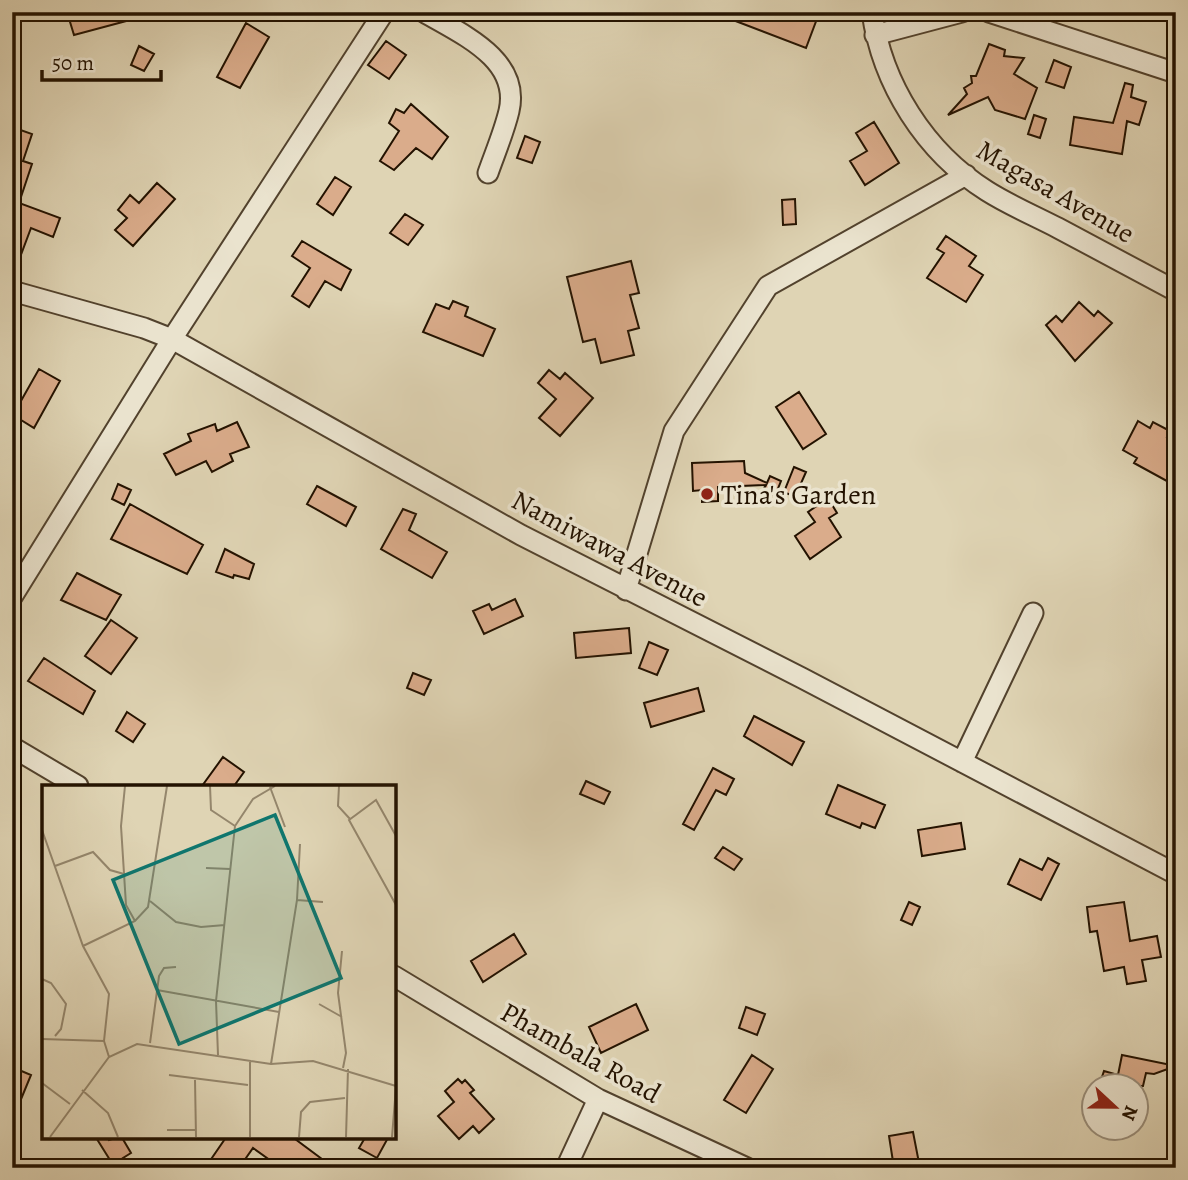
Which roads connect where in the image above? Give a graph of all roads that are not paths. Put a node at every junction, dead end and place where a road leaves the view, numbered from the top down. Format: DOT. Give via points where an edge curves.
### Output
graph roads {
  1 [pos="384,12"];
  2 [pos="424,12"];
  3 [pos="872,12"];
  4 [pos="962,12"];
  5 [pos="989,12"];
  6 [pos="875,35"];
  7 [pos="1176,73"];
  8 [pos="488,173"];
  9 [pos="966,175"];
  10 [pos="12,291"];
  11 [pos="1176,291"];
  12 [pos="172,340"];
  13 [pos="626,590"];
  14 [pos="12,597"];
  15 [pos="1033,613"];
  16 [pos="12,747"];
  17 [pos="962,762"];
  18 [pos="77,785"];
  19 [pos="1176,874"];
  20 [pos="396,977"];
  21 [pos="598,1099"];
  22 [pos="566,1168"];
  23 [pos="747,1168"];
  1 -- 12 [label="street"];
  2 -- 8 [label="street" via="474,41 506,72 509,111"];
  3 -- 6 [label="street, Magasa Avenue"];
  4 -- 6 [label="street"];
  5 -- 7 [label="street"];
  6 -- 9 [label="street, Magasa Avenue" via="887,70 916,122"];
  9 -- 11 [label="street, Magasa Avenue" via="987,191"];
  9 -- 13 [label="street" via="768,286 674,430"];
  10 -- 12 [label="street, Namiwawa Avenue"];
  12 -- 13 [label="street, Namiwawa Avenue"];
  12 -- 14 [label="street"];
  13 -- 17 [label="street, Namiwawa Avenue"];
  15 -- 17 [label="street"];
  16 -- 18 [label="street"];
  17 -- 19 [label="street, Namiwawa Avenue"];
  20 -- 21 [label="street, Phambala Road"];
  21 -- 22 [label="street"];
  21 -- 23 [label="street, Phambala Road"];
}
